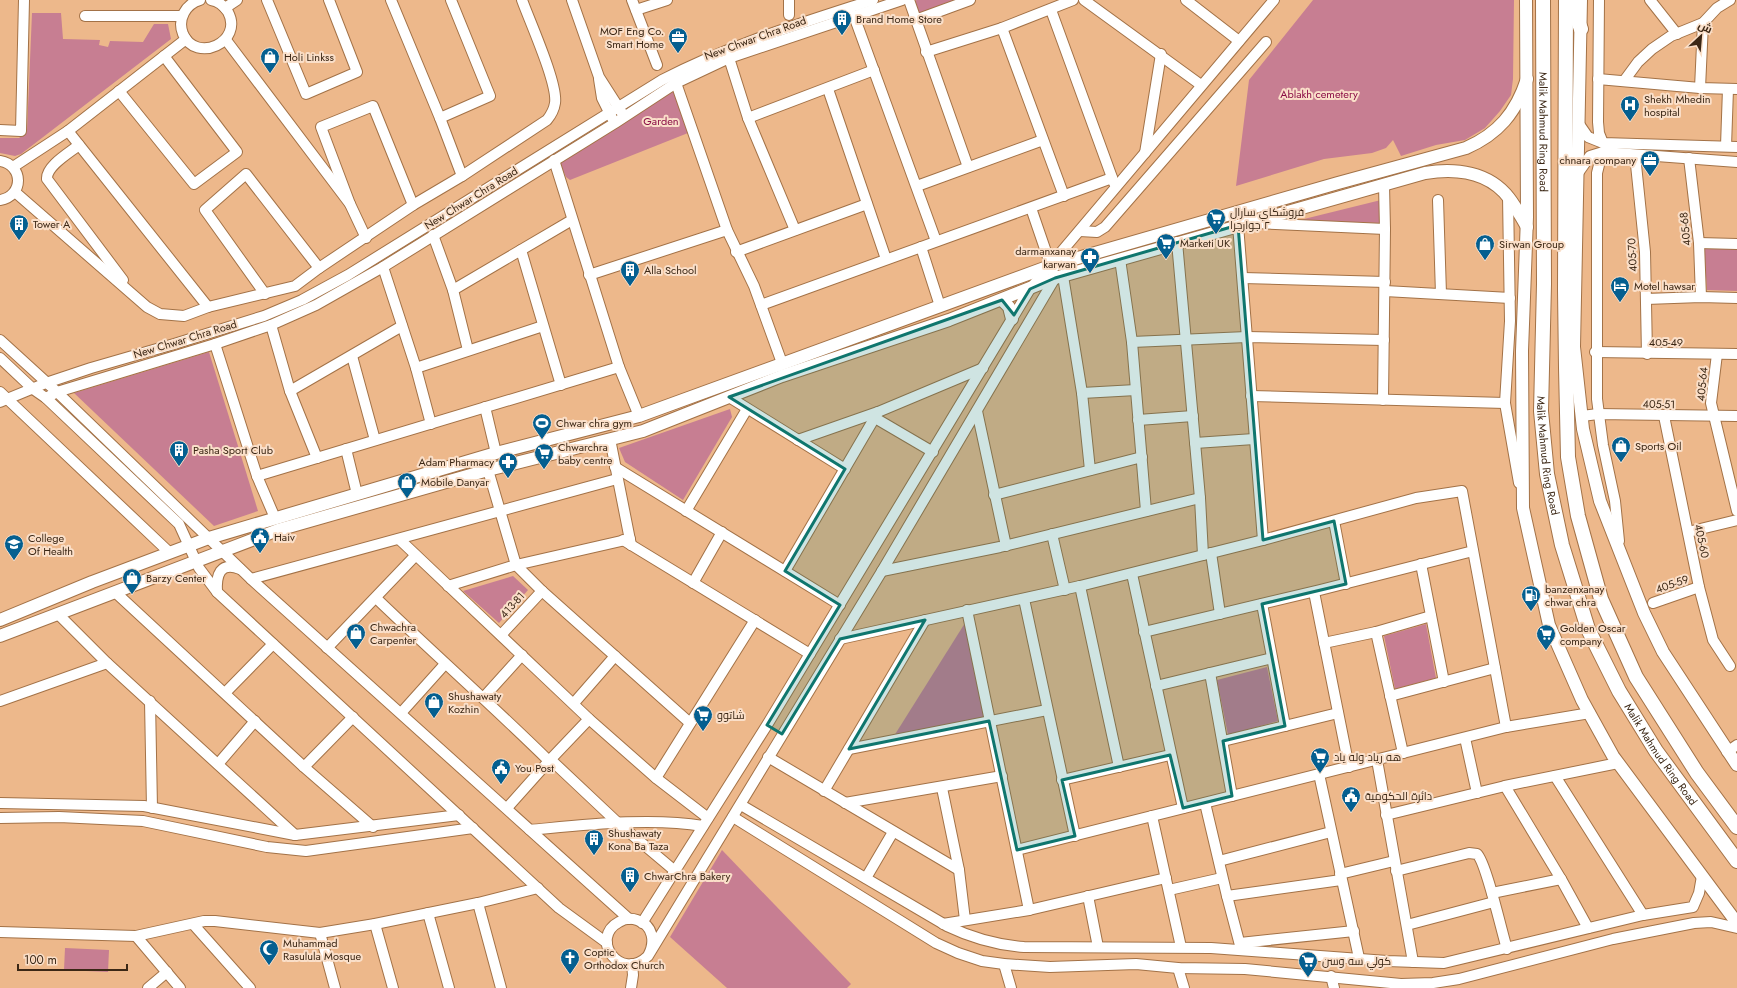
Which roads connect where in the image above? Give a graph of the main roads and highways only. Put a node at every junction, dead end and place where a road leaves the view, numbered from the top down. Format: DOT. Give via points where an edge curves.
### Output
graph roads {
  1 [pos="1526,0"];
  2 [pos="1543,0"];
  3 [pos="1566,0"];
  4 [pos="1570,0"];
  5 [pos="1581,0"];
  6 [pos="1581,29"];
  7 [pos="1526,79"];
  8 [pos="1338,183"];
  9 [pos="1331,200"];
  10 [pos="1527,227"];
  11 [pos="1002,300"];
  12 [pos="1012,319"];
  13 [pos="1574,347"];
  14 [pos="1566,368"];
  15 [pos="0,620"];
  16 [pos="0,636"];
  17 [pos="1732,748"];
  18 [pos="1737,765"];
  19 [pos="1737,827"];
  20 [pos="1737,861"];
  21 [pos="1737,923"];
  1 -- 7 [label="main road"];
  2 -- 20 [label="highway, Malik Mahmud Ring Road" via="1544,284 1541,411 1547,474 1562,545 1588,628 1619,691 1656,751"];
  3 -- 14 [label="highway, Malik Mahmud Ring Road"];
  4 -- 6 [label="highway"];
  5 -- 6 [label="main road"];
  6 -- 13 [label="main road"];
  7 -- 8 [label="main road" via="1515,109 1505,121 1494,132 1466,148"];
  7 -- 10 [label="main road"];
  8 -- 9 [label="main road"];
  8 -- 15 [label="main road" via="1050,266 639,416 496,453 209,538"];
  9 -- 10 [label="main road" via="1443,170 1462,171 1480,176 1508,196"];
  9 -- 11 [label="main road" via="1059,277"];
  10 -- 21 [label="main road" via="1522,358 1523,508 1549,625 1590,713 1618,763"];
  11 -- 12 [label="main road" via="1009,307"];
  11 -- 16 [label="main road" via="782,376 643,431 488,470 278,530"];
  13 -- 14 [label="highway"];
  13 -- 17 [label="main road" via="1583,429 1600,501 1621,555 1663,652"];
  14 -- 19 [label="highway, Malik Mahmud Ring Road" via="1570,464 1578,516 1601,598 1636,677 1697,773"];
  17 -- 18 [label="main road"];
}
